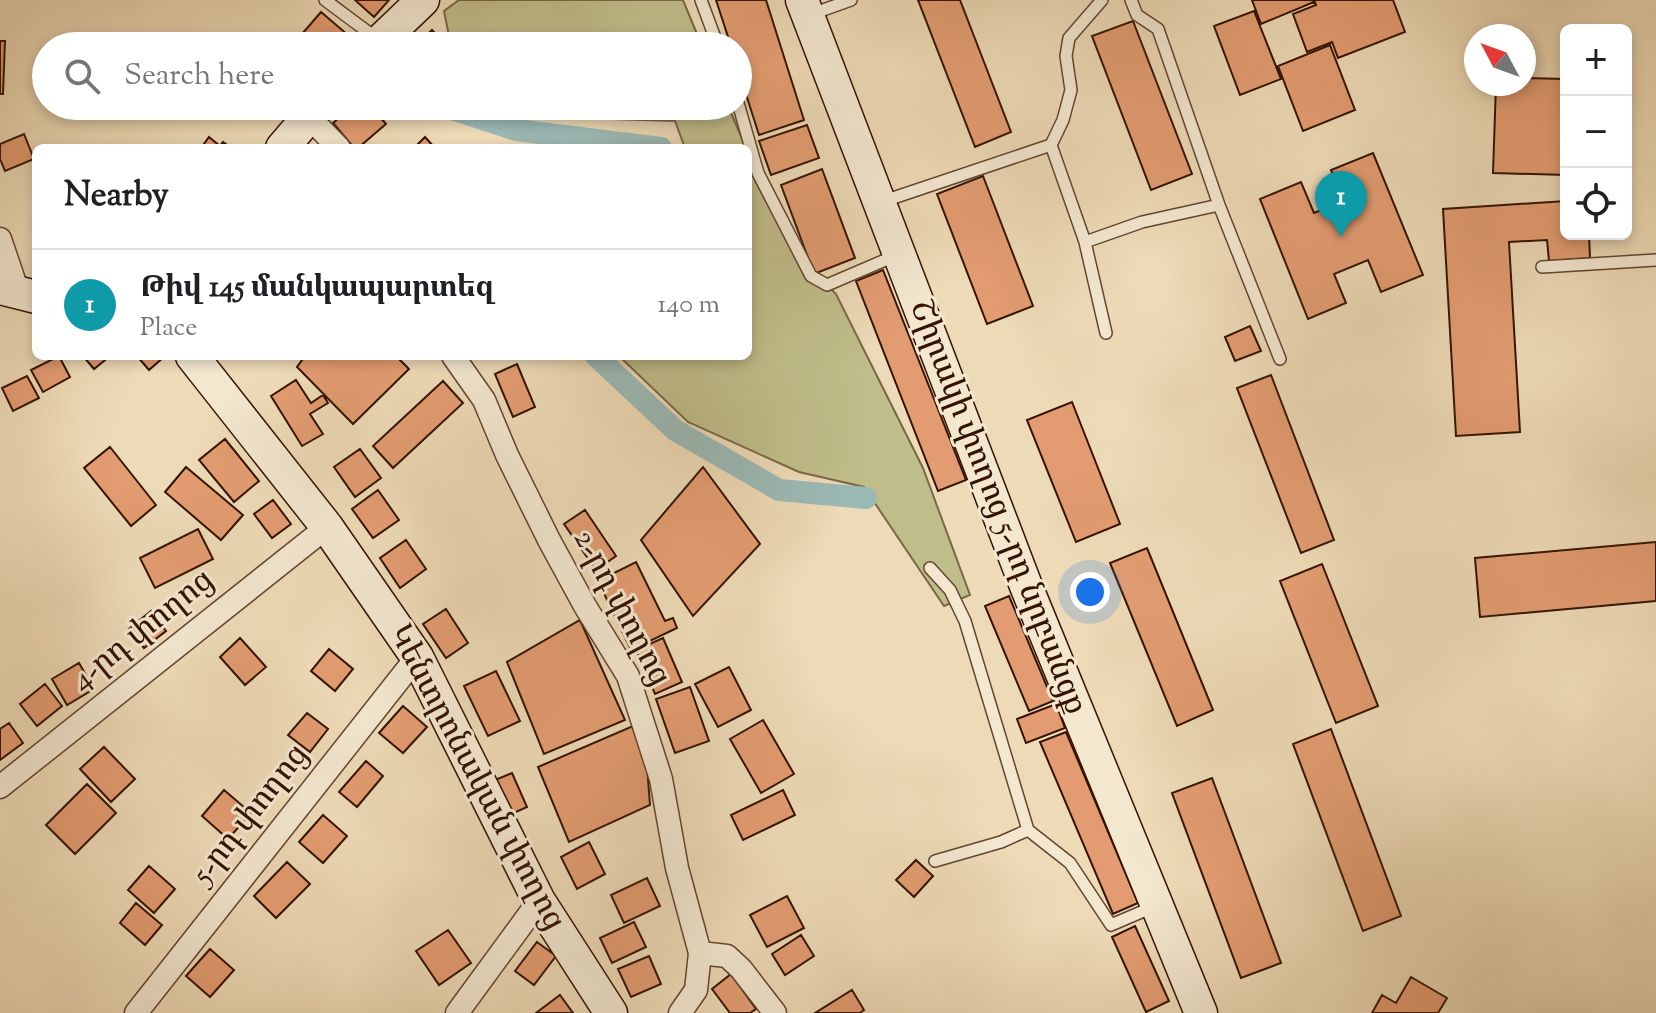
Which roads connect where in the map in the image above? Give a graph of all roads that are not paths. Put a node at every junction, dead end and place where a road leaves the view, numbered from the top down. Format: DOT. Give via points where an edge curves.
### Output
graph roads {
  1 [pos="325,0"];
  2 [pos="423,0"];
  3 [pos="701,0"];
  4 [pos="851,0"];
  5 [pos="1102,0"];
  6 [pos="1131,0"];
  7 [pos="805,8"];
  8 [pos="364,32"];
  9 [pos="390,32"];
  10 [pos="713,32"];
  11 [pos="307,120"];
  12 [pos="320,120"];
  13 [pos="743,120"];
  14 [pos="286,144"];
  15 [pos="336,144"];
  16 [pos="750,144"];
  17 [pos="1051,145"];
  18 [pos="752,152"];
  19 [pos="880,202"];
  20 [pos="1219,205"];
  21 [pos="0,239"];
  22 [pos="1085,242"];
  23 [pos="900,254"];
  24 [pos="1656,260"];
  25 [pos="1542,267"];
  26 [pos="18,293"];
  27 [pos="1106,333"];
  28 [pos="1280,359"];
  29 [pos="195,360"];
  30 [pos="456,360"];
  31 [pos="327,527"];
  32 [pos="930,568"];
  33 [pos="417,657"];
  34 [pos="0,787"];
  35 [pos="1028,830"];
  36 [pos="935,861"];
  37 [pos="539,901"];
  38 [pos="1157,905"];
  39 [pos="700,953"];
  40 [pos="136,1013"];
  41 [pos="457,1013"];
  42 [pos="611,1013"];
  43 [pos="680,1013"];
  44 [pos="775,1013"];
  45 [pos="1201,1013"];
  1 -- 8 [label="lane"];
  2 -- 9 [label="street"];
  3 -- 10 [label="lane"];
  4 -- 7 [label="lane"];
  5 -- 17 [label="lane" via="1069,38 1071,90"];
  6 -- 20 [label="lane" via="1137,15 1158,29"];
  7 -- 19 [label="street, Շիրակի փողոց 5-րդ նրբանցք"];
  11 -- 14 [label="street"];
  12 -- 15 [label="street"];
  13 -- 16 [label="lane"];
  17 -- 19 [label="lane"];
  17 -- 22 [label="lane"];
  18 -- 23 [label="lane" via="811,276 827,285"];
  19 -- 23 [label="street, Շիրակի փողոց 5-րդ նրբանցք"];
  20 -- 22 [label="lane" via="1142,222"];
  20 -- 28 [label="lane"];
  21 -- 26 [label="street"];
  22 -- 27 [label="lane"];
  23 -- 38 [label="street, Շիրակի փողոց 5-րդ նրբանցք" via="1042,627"];
  24 -- 25 [label="lane"];
  29 -- 31 [label="street, Կենտրոնական փողոց"];
  30 -- 39 [label="street, 2-րդ փողոց" via="484,400 549,540 628,676 661,779"];
  31 -- 33 [label="street, Կենտրոնական փողոց"];
  31 -- 34 [label="street, 4-րդ փողոց"];
  32 -- 35 [label="lane" via="950,590 965,621"];
  33 -- 37 [label="street, Կենտրոնական փողոց"];
  33 -- 40 [label="street, 5-րդ փողոց"];
  35 -- 36 [label="lane"];
  35 -- 38 [label="lane" via="1070,863 1111,925"];
  37 -- 41 [label="street"];
  37 -- 42 [label="street, Կենտրոնական փողոց"];
  38 -- 45 [label="street, Շիրակի փողոց 5-րդ նրբանցք"];
  39 -- 43 [label="street, 2-րդ փողոց" via="696,990"];
  39 -- 44 [label="street" via="727,956"];
}
